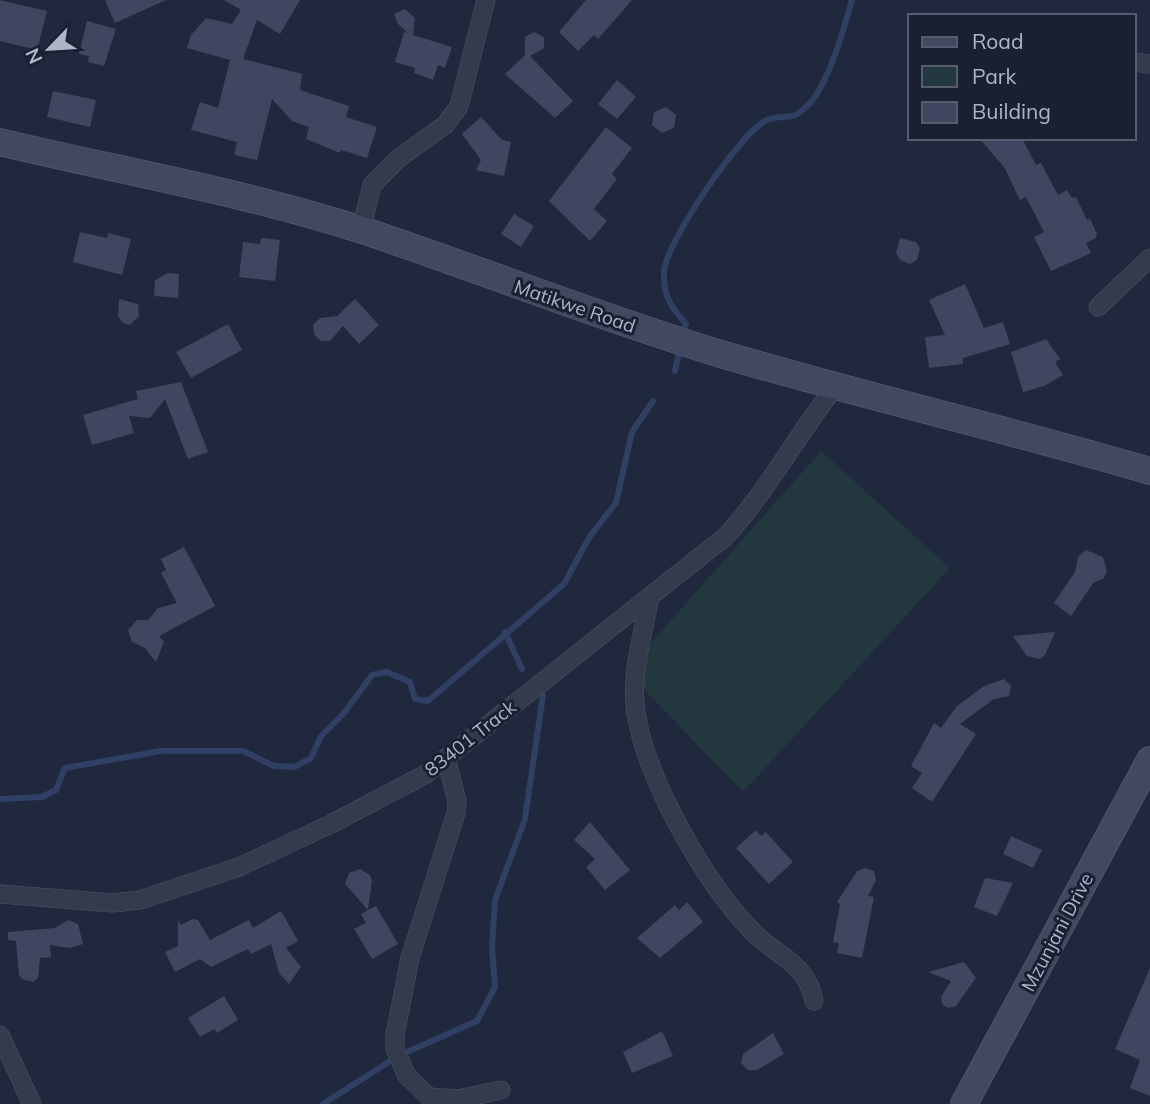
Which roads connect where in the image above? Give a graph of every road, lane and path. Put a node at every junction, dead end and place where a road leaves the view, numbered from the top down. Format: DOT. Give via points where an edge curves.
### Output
graph roads {
  1 [pos="486,0"];
  2 [pos="0,142"];
  3 [pos="361,230"];
  4 [pos="1150,258"];
  5 [pos="1098,307"];
  6 [pos="835,387"];
  7 [pos="1150,471"];
  8 [pos="650,597"];
  9 [pos="446,758"];
  10 [pos="1150,760"];
  11 [pos="0,894"];
  12 [pos="814,1001"];
  13 [pos="0,1035"];
  14 [pos="501,1090"];
  15 [pos="32,1104"];
  16 [pos="964,1104"];
  1 -- 3 [label="street" via="459,106 446,125 399,158 372,185"];
  2 -- 3 [label="street, Matikwe Road" via="210,187"];
  3 -- 6 [label="street, Matikwe Road" via="629,325"];
  4 -- 5 [label="street"];
  6 -- 7 [label="street, Matikwe Road"];
  6 -- 8 [label="street, 83401 Track" via="750,510 725,537"];
  8 -- 9 [label="street, 83401 Track"];
  8 -- 12 [label="street" via="635,685 636,713 658,782 716,886 751,930 800,967 812,986"];
  9 -- 11 [label="street, 83401 Track" via="426,774 331,824 239,867 155,896 112,903"];
  9 -- 14 [label="street" via="456,813 410,958 395,1049 407,1076 429,1097 458,1099"];
  10 -- 16 [label="street, Mzunjani Drive"];
  13 -- 15 [label="street"];
}
